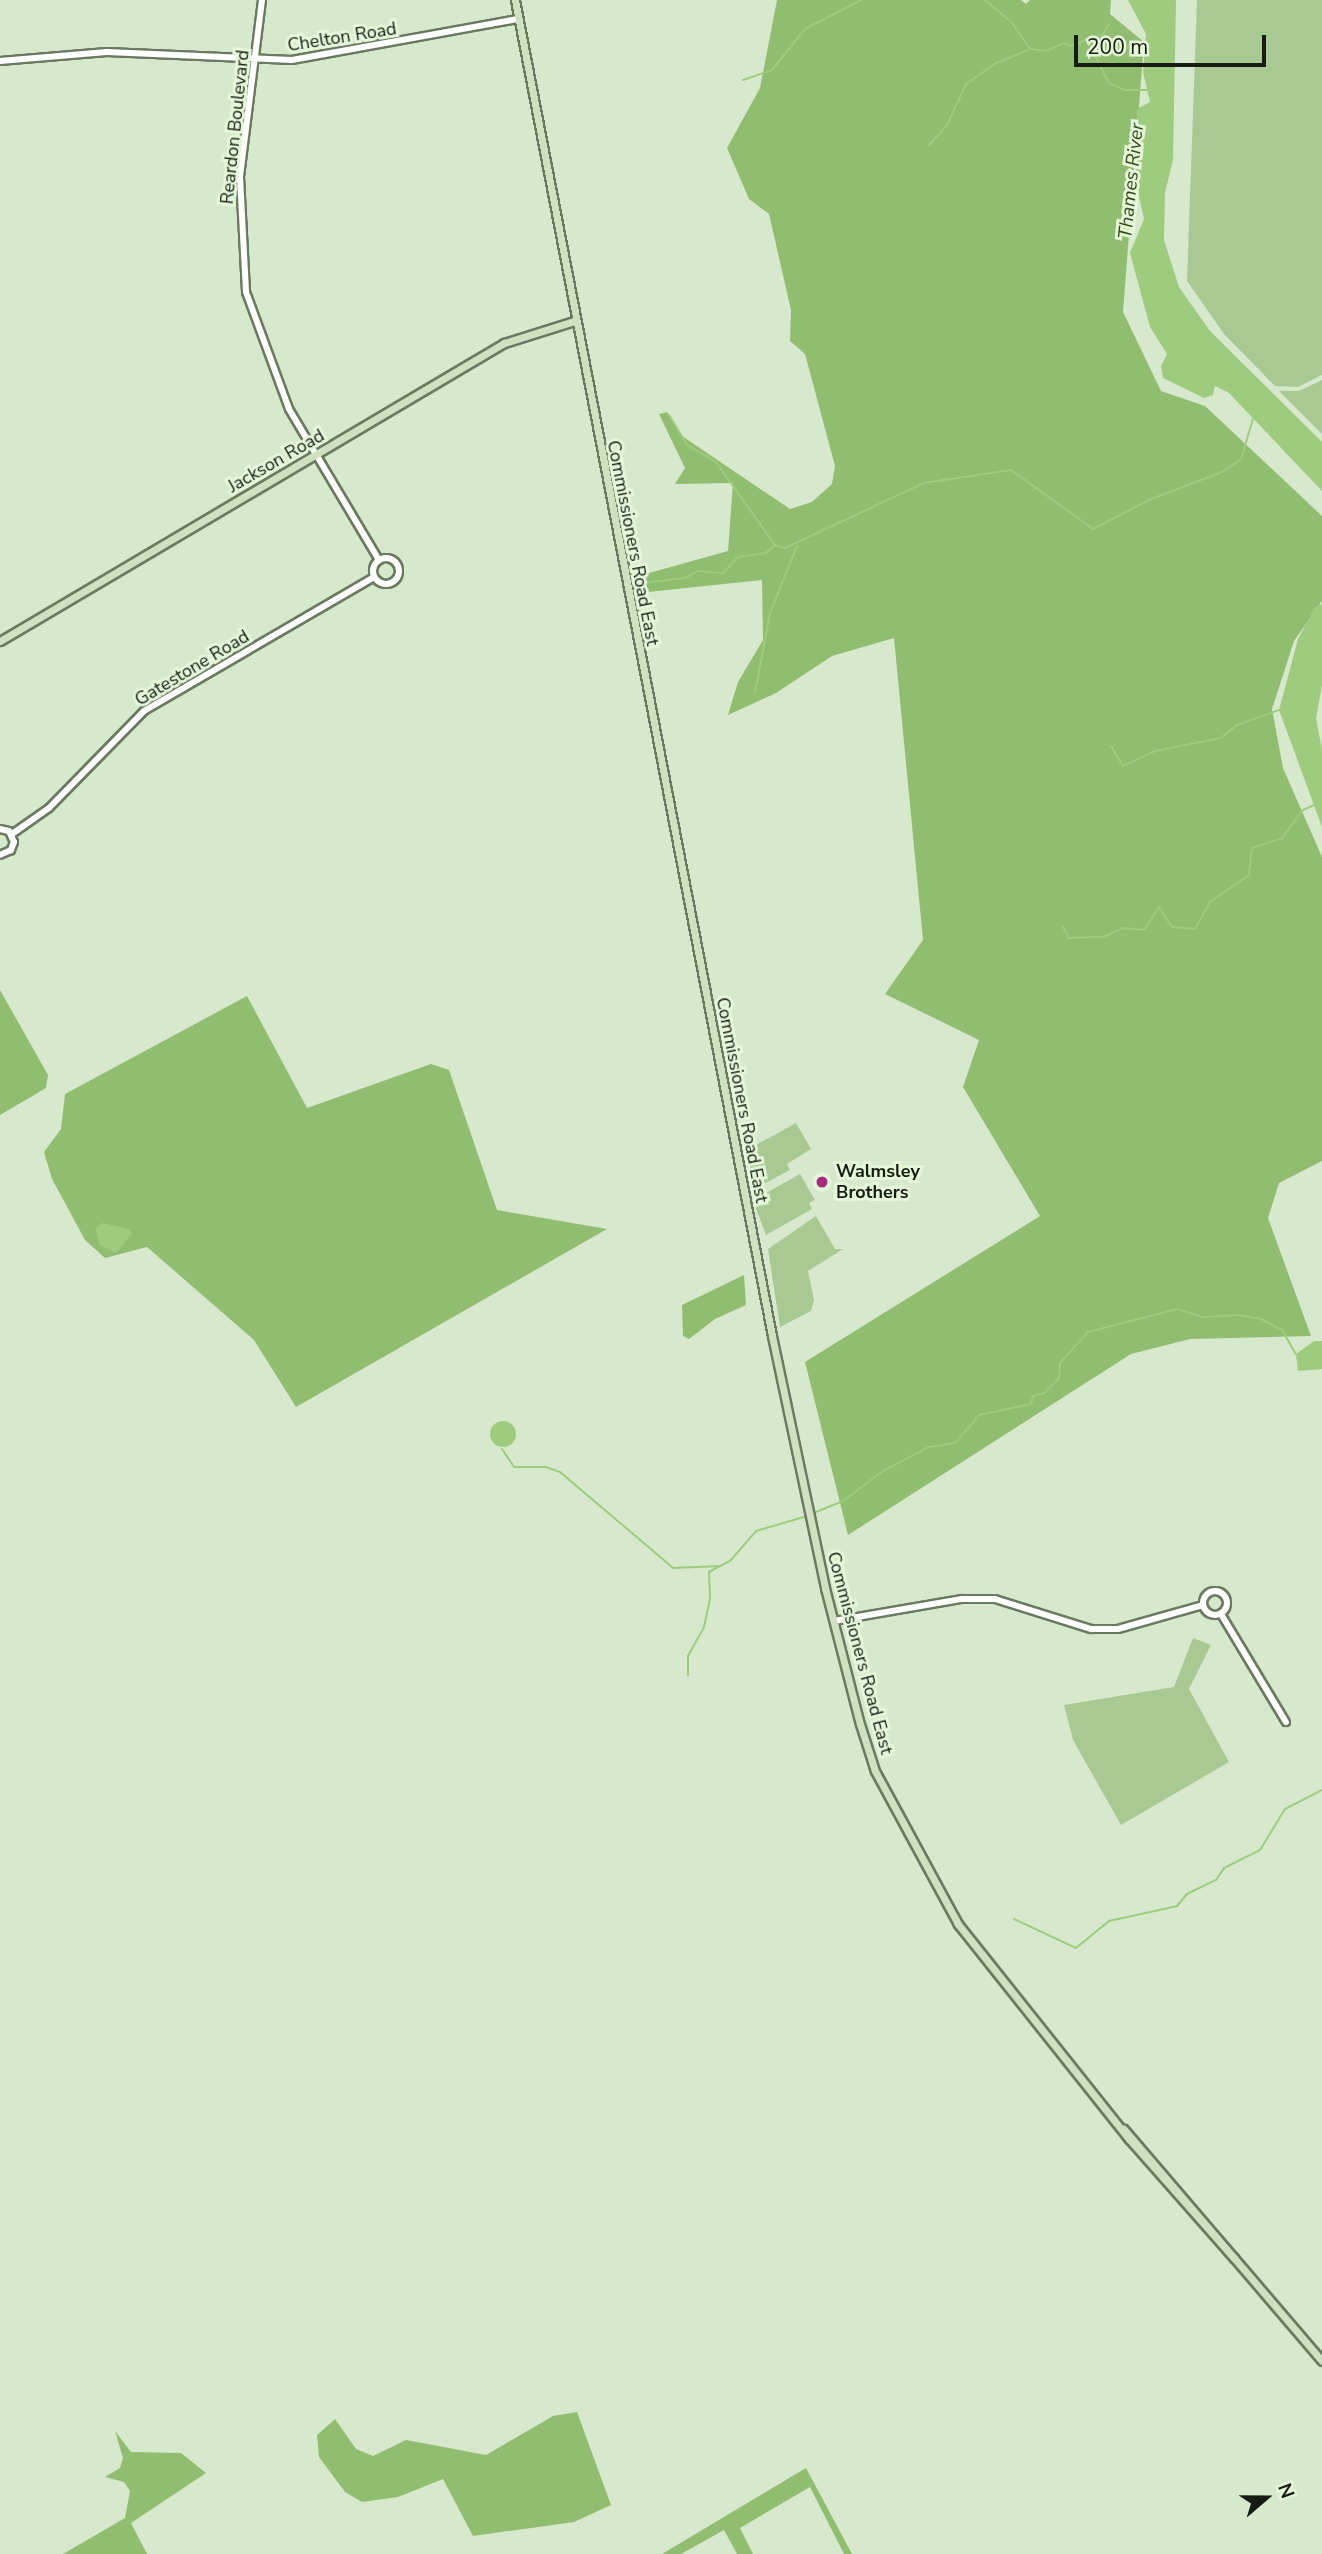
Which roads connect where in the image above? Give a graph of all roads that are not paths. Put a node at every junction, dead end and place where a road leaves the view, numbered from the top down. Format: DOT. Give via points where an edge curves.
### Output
graph roads {
  1 [pos="262,0"];
  2 [pos="515,0"];
  3 [pos="518,19"];
  4 [pos="256,59"];
  5 [pos="0,61"];
  6 [pos="574,321"];
  7 [pos="317,456"];
  8 [pos="379,560"];
  9 [pos="374,577"];
  10 [pos="0,640"];
  11 [pos="0,829"];
  12 [pos="12,834"];
  13 [pos="0,855"];
  14 [pos="1203,1605"];
  15 [pos="1221,1614"];
  16 [pos="834,1621"];
  17 [pos="1286,1722"];
  18 [pos="1322,2361"];
  1 -- 4 [label="street, Reardon Boulevard"];
  2 -- 3 [label="main road, Commissioners Road East"];
  3 -- 4 [label="street, Chelton Road" via="332,55 292,61"];
  3 -- 6 [label="main road, Commissioners Road East"];
  4 -- 5 [label="street, Chelton Road" via="107,52"];
  4 -- 7 [label="street, Reardon Boulevard" via="240,177 246,292 270,366"];
  6 -- 7 [label="main road, Jackson Road" via="504,343"];
  6 -- 16 [label="main road, Commissioners Road East" via="772,1336"];
  7 -- 8 [label="street, Reardon Boulevard"];
  7 -- 10 [label="main road, Jackson Road"];
  8 -- 9 [label="street"];
  8 -- 9 [label="street, Gatestone Road" via="393,560 398,576 386,584"];
  9 -- 12 [label="street, Gatestone Road" via="144,711 49,808"];
  11 -- 12 [label="street"];
  12 -- 13 [label="street" via="13,847"];
  14 -- 15 [label="street" via="1211,1615"];
  14 -- 15 [label="street" via="1209,1593 1222,1593 1227,1605"];
  14 -- 16 [label="street" via="1118,1629 1091,1629 990,1599 962,1599"];
  15 -- 17 [label="street"];
  16 -- 18 [label="main road, Commissioners Road East" via="875,1771 958,1924 1124,2129"];
}
